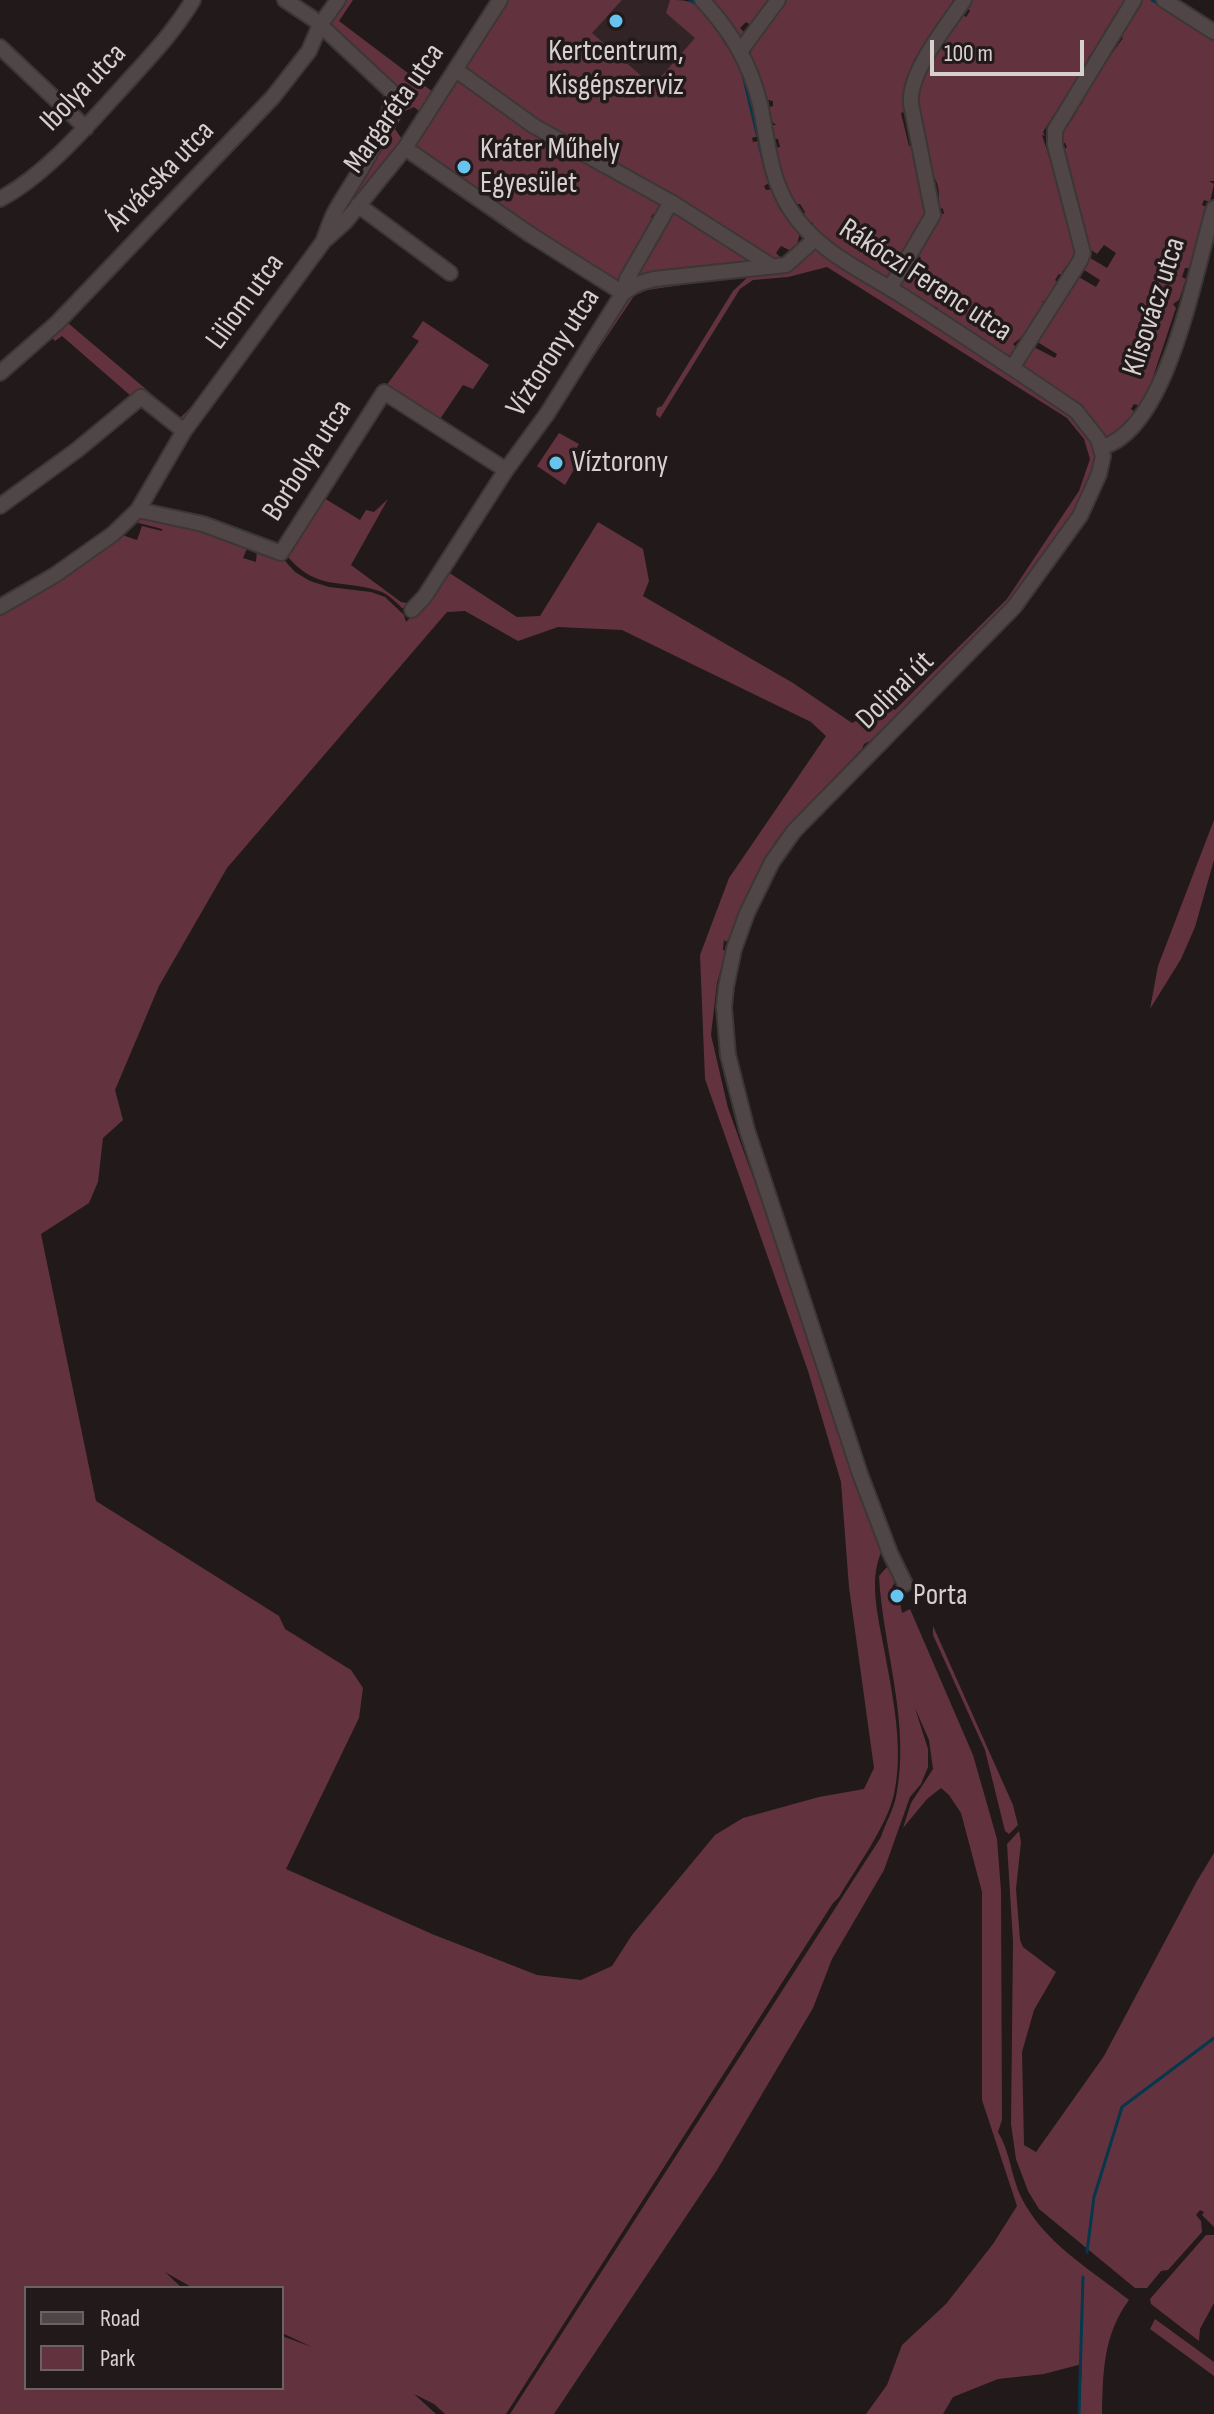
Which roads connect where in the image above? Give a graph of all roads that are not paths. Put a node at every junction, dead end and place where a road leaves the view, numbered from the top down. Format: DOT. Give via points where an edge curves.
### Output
graph roads {
  1 [pos="193,0"];
  2 [pos="285,0"];
  3 [pos="338,0"];
  4 [pos="500,0"];
  5 [pos="702,0"];
  6 [pos="778,0"];
  7 [pos="964,0"];
  8 [pos="1134,0"];
  9 [pos="1164,0"];
  10 [pos="320,25"];
  11 [pos="1214,32"];
  12 [pos="0,47"];
  13 [pos="741,50"];
  14 [pos="456,70"];
  15 [pos="86,128"];
  16 [pos="405,148"];
  17 [pos="0,199"];
  18 [pos="671,202"];
  19 [pos="358,205"];
  20 [pos="1214,208"];
  21 [pos="814,240"];
  22 [pos="323,242"];
  23 [pos="770,265"];
  24 [pos="450,273"];
  25 [pos="890,288"];
  26 [pos="623,293"];
  27 [pos="1012,368"];
  28 [pos="0,373"];
  29 [pos="184,431"];
  30 [pos="1102,447"];
  31 [pos="506,470"];
  32 [pos="0,506"];
  33 [pos="138,510"];
  34 [pos="0,607"];
  35 [pos="412,610"];
  36 [pos="905,1584"];
  1 -- 15 [label="street, Ibolya utca"];
  2 -- 10 [label="street, Liliom utca"];
  3 -- 10 [label="street, Árvácska utca"];
  4 -- 14 [label="street, Margaréta utca"];
  5 -- 13 [label="street, Rákóczi Ferenc utca"];
  6 -- 13 [label="street"];
  7 -- 25 [label="street" via="910,89 933,215"];
  8 -- 27 [label="street" via="1055,130 1083,253"];
  9 -- 11 [label="street"];
  10 -- 22 [label="street, Liliom utca" via="387,86 392,97 380,135"];
  10 -- 28 [label="street, Árvácska utca" via="309,51 253,118 57,323"];
  12 -- 15 [label="street"];
  13 -- 21 [label="street, Rákóczi Ferenc utca" via="778,185"];
  14 -- 16 [label="street, Margaréta utca"];
  14 -- 18 [label="street" via="534,126"];
  15 -- 17 [label="street, Ibolya utca"];
  16 -- 19 [label="street, Margaréta utca"];
  16 -- 26 [label="street"];
  18 -- 23 [label="street"];
  18 -- 26 [label="street"];
  19 -- 22 [label="street, Margaréta utca"];
  19 -- 24 [label="street"];
  20 -- 30 [label="street, Klisovácz utca" via="1166,372 1134,427"];
  21 -- 23 [label="street, Víztorony utca" via="786,265"];
  21 -- 25 [label="street, Rákóczi Ferenc utca"];
  22 -- 29 [label="street, Liliom utca"];
  23 -- 26 [label="street, Víztorony utca" via="654,279"];
  25 -- 27 [label="street, Rákóczi Ferenc utca"];
  26 -- 31 [label="street, Víztorony utca"];
  27 -- 30 [label="street, Rákóczi Ferenc utca" via="1076,411"];
  29 -- 32 [label="street" via="141,397"];
  29 -- 33 [label="street, Liliom utca"];
  30 -- 36 [label="street, Dolinai út" via="1103,462 1080,516 1014,607 820,802 772,862 747,913 729,974 725,1034 747,1130 860,1474"];
  31 -- 33 [label="street, Borbolya utca" via="384,392 281,553 203,524"];
  31 -- 35 [label="street, Víztorony utca"];
  33 -- 34 [label="street, Liliom utca" via="113,534"];
}
